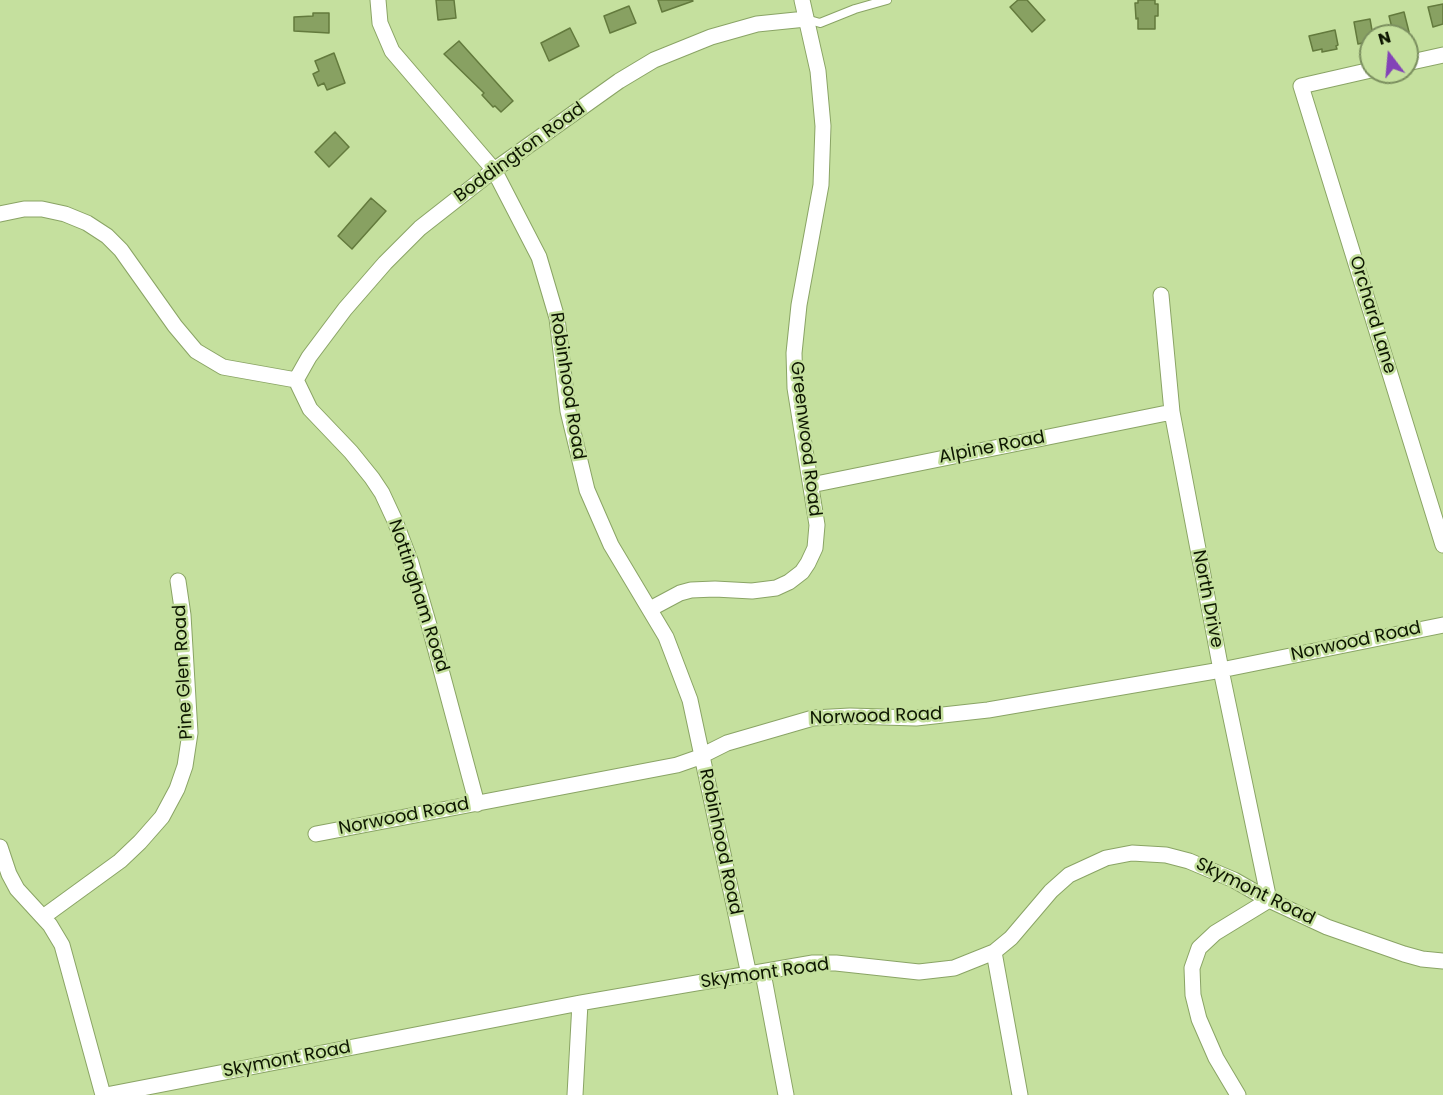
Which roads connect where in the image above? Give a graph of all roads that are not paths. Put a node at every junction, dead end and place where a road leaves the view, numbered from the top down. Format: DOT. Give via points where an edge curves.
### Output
graph roads {
  1 [pos="378,0"];
  2 [pos="802,0"];
  3 [pos="887,0"];
  4 [pos="806,19"];
  5 [pos="1443,55"];
  6 [pos="1419,60"];
  7 [pos="1359,73"];
  8 [pos="494,170"];
  9 [pos="0,214"];
  10 [pos="1161,295"];
  11 [pos="296,380"];
  12 [pos="1172,412"];
  13 [pos="811,485"];
  14 [pos="1443,545"];
  15 [pos="178,581"];
  16 [pos="650,609"];
  17 [pos="1443,625"];
  18 [pos="1221,670"];
  19 [pos="702,756"];
  20 [pos="477,804"];
  21 [pos="316,834"];
  22 [pos="0,847"];
  23 [pos="1269,900"];
  24 [pos="43,916"];
  25 [pos="994,952"];
  26 [pos="1443,961"];
  27 [pos="756,974"];
  28 [pos="580,1004"];
  29 [pos="105,1095"];
  30 [pos="575,1095"];
  31 [pos="786,1095"];
  32 [pos="1020,1095"];
  33 [pos="1238,1095"];
  1 -- 8 [label="street, Robinhood Road" via="380,23 392,51"];
  2 -- 4 [label="street, Greenwood Road"];
  3 -- 4 [label="lane" via="820,23"];
  4 -- 8 [label="street, Boddington Road" via="731,31 654,60"];
  4 -- 13 [label="street, Greenwood Road" via="818,71 824,133 821,185 794,353 795,388"];
  5 -- 6 [label="street"];
  7 -- 14 [label="street, Orchard Lane" via="1301,86"];
  8 -- 11 [label="street, Boddington Road" via="435,215 385,263 322,339"];
  8 -- 16 [label="street, Robinhood Road" via="537,250 549,284 561,339 571,427 589,496 608,539"];
  9 -- 11 [label="street" via="42,209 87,223 121,250 196,351 223,367"];
  10 -- 12 [label="street, North Drive"];
  11 -- 20 [label="street, Nottingham Road" via="310,409 372,478 395,521 417,583"];
  12 -- 13 [label="street, Alpine Road"];
  12 -- 18 [label="street, North Drive"];
  13 -- 16 [label="street, Greenwood Road" via="816,542 808,563 795,578 760,591 691,590"];
  15 -- 24 [label="street, Pine Glen Road" via="190,733 177,789 162,817 128,854"];
  16 -- 19 [label="street, Robinhood Road" via="685,685"];
  17 -- 18 [label="street, Norwood Road"];
  18 -- 19 [label="street, Norwood Road" via="988,710 916,718 813,718 727,743"];
  18 -- 23 [label="street, North Drive"];
  19 -- 20 [label="street, Norwood Road" via="677,765"];
  19 -- 27 [label="street, Robinhood Road"];
  20 -- 21 [label="street, Norwood Road"];
  22 -- 24 [label="street" via="17,889"];
  23 -- 25 [label="street, Skymont Road" via="1189,861 1152,854 1113,856 1084,867 1059,883 1014,936"];
  23 -- 26 [label="street, Skymont Road" via="1377,945 1422,959"];
  23 -- 33 [label="street" via="1209,937 1199,948 1192,968 1198,1019"];
  24 -- 29 [label="street" via="63,949"];
  25 -- 27 [label="street, Skymont Road" via="954,968 932,971 827,962"];
  25 -- 32 [label="street"];
  27 -- 28 [label="street, Skymont Road"];
  27 -- 31 [label="street, Robinhood Road"];
  28 -- 29 [label="street, Skymont Road"];
  28 -- 30 [label="street"];
}
